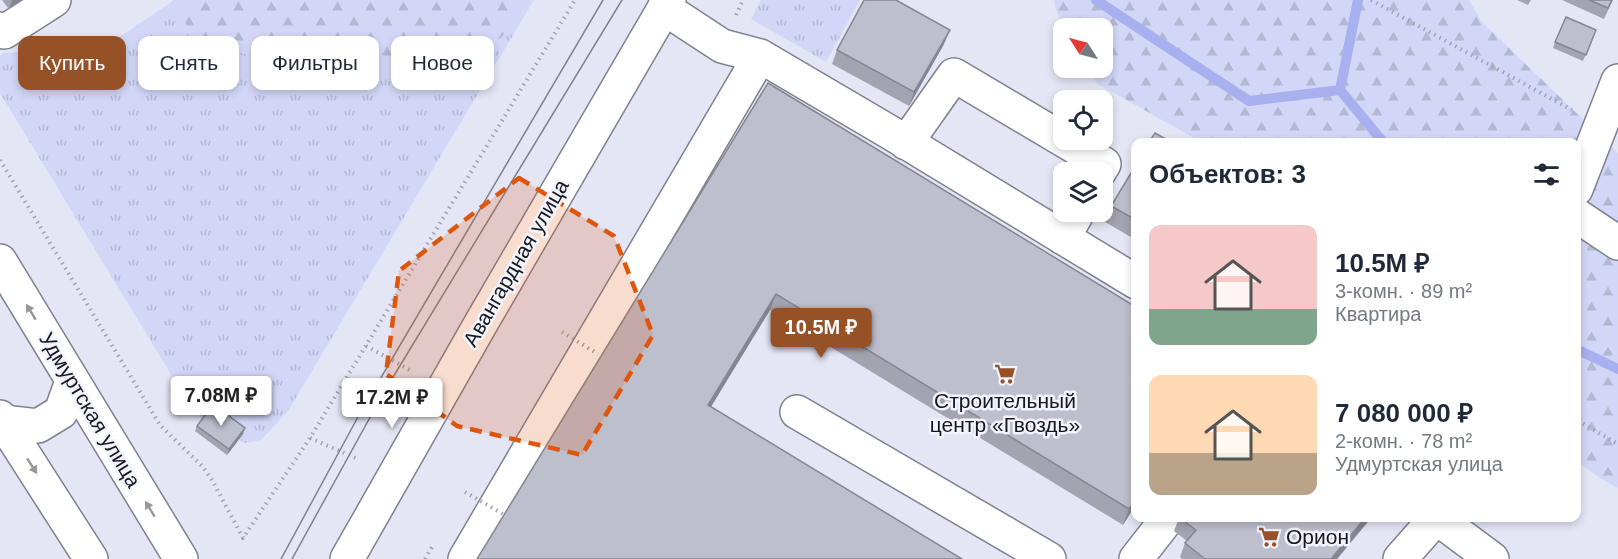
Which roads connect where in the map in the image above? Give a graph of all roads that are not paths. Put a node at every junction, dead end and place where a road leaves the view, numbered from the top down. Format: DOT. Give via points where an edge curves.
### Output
graph roads {
  1 [pos="54,0"];
  2 [pos="666,4"];
  3 [pos="0,29"];
  4 [pos="760,56"];
  5 [pos="1618,81"];
  6 [pos="906,143"];
  7 [pos="1101,162"];
  8 [pos="1581,177"];
  9 [pos="1581,218"];
  10 [pos="1070,225"];
  11 [pos="1618,243"];
  12 [pos="0,261"];
  13 [pos="1131,278"];
  14 [pos="72,381"];
  15 [pos="797,412"];
  16 [pos="2,420"];
  17 [pos="1165,522"];
  18 [pos="1433,522"];
  19 [pos="1442,522"];
  20 [pos="91,559"];
  21 [pos="181,559"];
  22 [pos="347,559"];
  23 [pos="465,559"];
  24 [pos="1050,559"];
  25 [pos="1136,559"];
  26 [pos="1400,559"];
  27 [pos="1492,559"];
  1 -- 3 [label="street" via="4,32"];
  2 -- 4 [label="street" via="722,46"];
  2 -- 22 [label="street, Авангардная улица"];
  4 -- 6 [label="street"];
  4 -- 23 [label="street"];
  5 -- 8 [label="street"];
  6 -- 7 [label="street" via="954,75"];
  6 -- 10 [label="street"];
  9 -- 11 [label="street"];
  10 -- 13 [label="street"];
  14 -- 12 [label="street, Удмуртская улица, one-way"];
  14 -- 16 [label="street" via="61,412 38,426"];
  21 -- 14 [label="street, Удмуртская улица, one-way"];
  15 -- 24 [label="street"];
  16 -- 20 [label="street, one-way"];
  17 -- 25 [label="street"];
  18 -- 26 [label="street"];
  19 -- 27 [label="street"];
}
